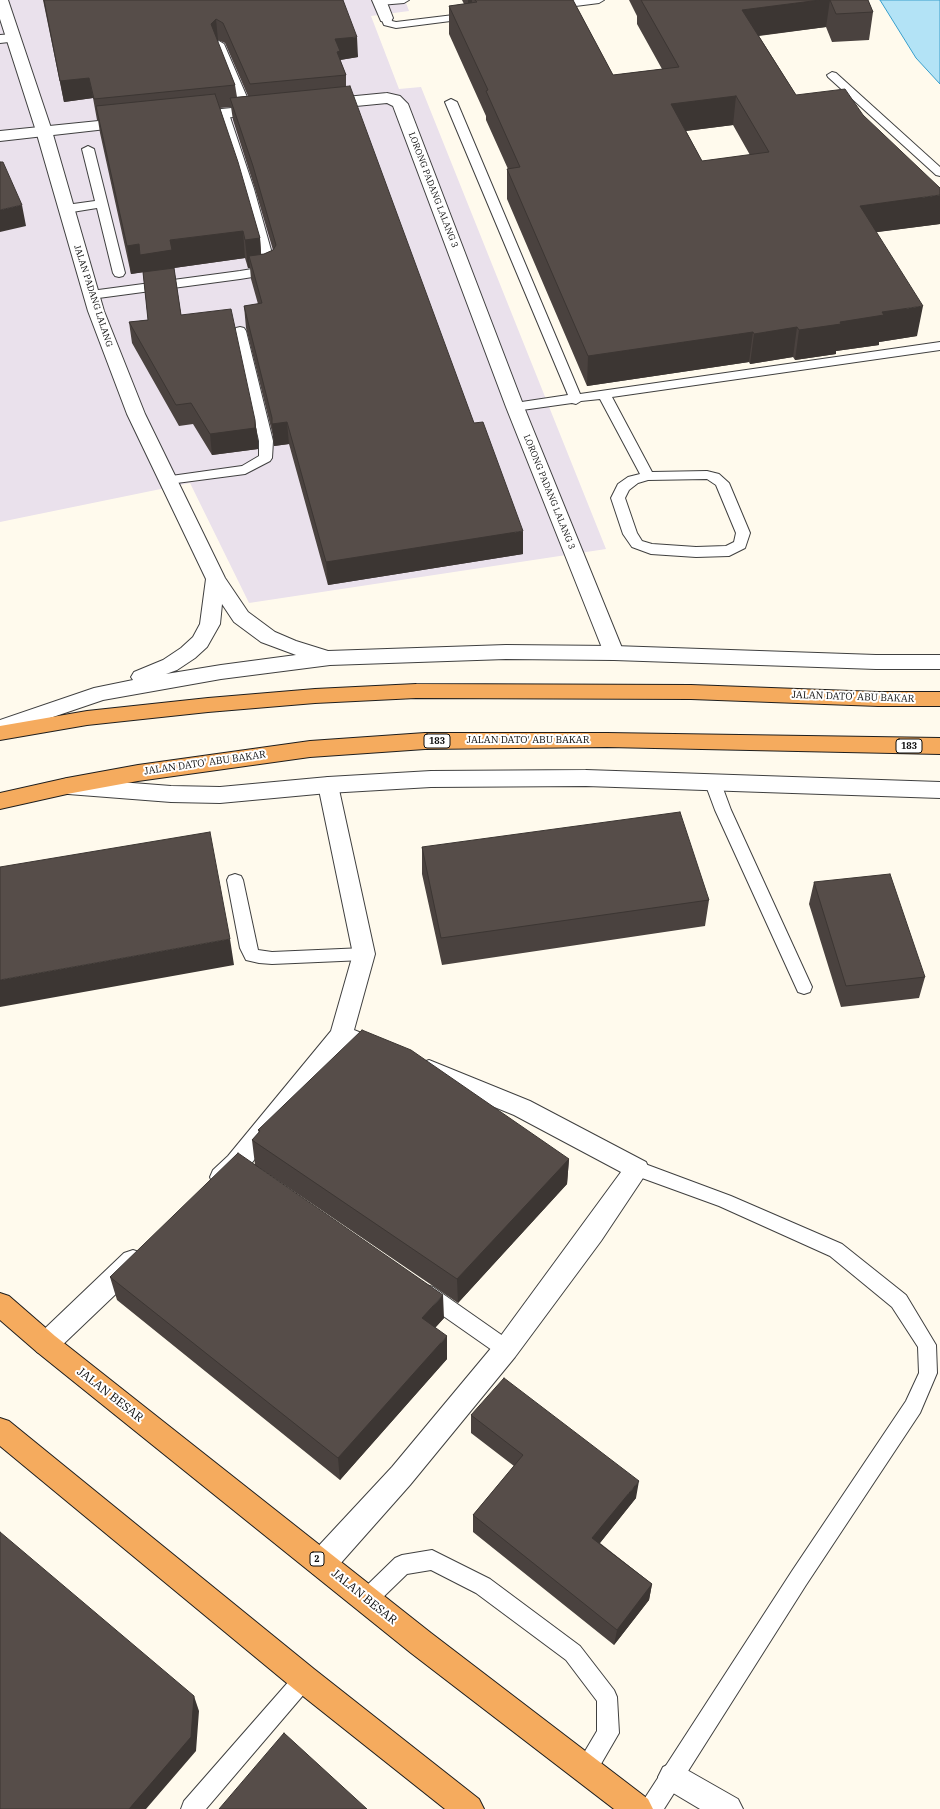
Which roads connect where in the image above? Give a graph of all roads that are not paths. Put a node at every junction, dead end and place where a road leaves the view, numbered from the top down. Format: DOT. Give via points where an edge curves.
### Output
graph roads {
  1 [pos="1,0"];
  2 [pos="404,0"];
  3 [pos="599,0"];
  4 [pos="380,1"];
  5 [pos="544,7"];
  6 [pos="482,14"];
  7 [pos="386,18"];
  8 [pos="7,38"];
  9 [pos="219,44"];
  10 [pos="832,75"];
  11 [pos="451,102"];
  12 [pos="309,105"];
  13 [pos="278,108"];
  14 [pos="247,111"];
  15 [pos="223,114"];
  16 [pos="176,118"];
  17 [pos="145,121"];
  18 [pos="44,131"];
  19 [pos="0,136"];
  20 [pos="88,149"];
  21 [pos="940,173"];
  22 [pos="102,204"];
  23 [pos="66,209"];
  24 [pos="119,273"];
  25 [pos="91,294"];
  26 [pos="240,331"];
  27 [pos="940,346"];
  28 [pos="604,395"];
  29 [pos="576,400"];
  30 [pos="515,407"];
  31 [pos="648,476"];
  32 [pos="169,480"];
  33 [pos="216,580"];
  34 [pos="614,653"];
  35 [pos="330,658"];
  36 [pos="940,662"];
  37 [pos="101,693"];
  38 [pos="940,699"];
  39 [pos="0,728"];
  40 [pos="0,733"];
  41 [pos="940,746"];
  42 [pos="713,783"];
  43 [pos="328,785"];
  44 [pos="67,786"];
  45 [pos="940,790"];
  46 [pos="0,801"];
  47 [pos="235,880"];
  48 [pos="364,954"];
  49 [pos="804,987"];
  50 [pos="341,1035"];
  51 [pos="637,1169"];
  52 [pos="208,1190"];
  53 [pos="150,1245"];
  54 [pos="414,1285"];
  55 [pos="0,1304"];
  56 [pos="46,1344"];
  57 [pos="506,1349"];
  58 [pos="0,1430"];
  59 [pos="322,1563"];
  60 [pos="367,1599"];
  61 [pos="304,1679"];
  62 [pos="586,1768"];
  63 [pos="674,1778"];
  64 [pos="192,1809"];
  65 [pos="469,1809"];
  66 [pos="638,1809"];
  67 [pos="651,1809"];
  68 [pos="728,1809"];
  1 -- 8 [label="street, JALAN PADANG LALANG"];
  2 -- 4 [label="lane"];
  3 -- 5 [label="lane"];
  4 -- 7 [label="street"];
  6 -- 7 [label="lane" via="396,25 388,23"];
  8 -- 18 [label="street, JALAN PADANG LALANG"];
  9 -- 14 [label="lane"];
  10 -- 21 [label="lane"];
  11 -- 29 [label="lane"];
  12 -- 30 [label="street, LORONG PADANG LALANG 3" via="387,98 395,98 398,101"];
  13 -- 14 [label="street"];
  14 -- 15 [label="street"];
  15 -- 16 [label="street"];
  15 -- 25 [label="lane" via="248,189 270,268 240,275"];
  17 -- 18 [label="street"];
  18 -- 19 [label="street"];
  18 -- 23 [label="street, JALAN PADANG LALANG"];
  20 -- 22 [label="lane"];
  22 -- 23 [label="lane"];
  22 -- 24 [label="lane"];
  23 -- 25 [label="street, JALAN PADANG LALANG"];
  25 -- 32 [label="street, JALAN PADANG LALANG" via="114,363"];
  26 -- 32 [label="lane" via="266,441 264,458 245,470"];
  27 -- 28 [label="lane"];
  28 -- 29 [label="lane"];
  28 -- 31 [label="lane"];
  29 -- 30 [label="lane"];
  30 -- 34 [label="street, LORONG PADANG LALANG 3"];
  31 -- 31 [label="lane" via="714,477 722,483 743,533 740,545 729,551 696,552 651,550 637,544 630,534 618,498 628,483"];
  32 -- 33 [label="street, JALAN PADANG LALANG"];
  33 -- 35 [label="street, JALAN PADANG LALANG" via="241,617 268,637"];
  33 -- 37 [label="street" via="210,624 200,642 170,665"];
  34 -- 35 [label="street" via="506,652"];
  34 -- 36 [label="street"];
  35 -- 37 [label="street" via="221,672"];
  37 -- 39 [label="street"];
  38 -- 40 [label="highway, JALAN DATO' ABU BAKAR" via="691,692 416,691 208,705 87,718"];
  41 -- 44 [label="highway, JALAN DATO' ABU BAKAR / 183" via="607,740 425,741 310,749 138,773"];
  42 -- 43 [label="street" via="586,778 431,779"];
  42 -- 45 [label="street"];
  42 -- 49 [label="lane"];
  43 -- 44 [label="street" via="220,795"];
  43 -- 48 [label="street"];
  44 -- 46 [label="highway, JALAN DATO' ABU BAKAR / 183"];
  47 -- 48 [label="lane" via="248,948 252,955 272,958"];
  48 -- 50 [label="street"];
  50 -- 51 [label="street" via="522,1108"];
  50 -- 52 [label="street" via="244,1167"];
  51 -- 57 [label="street"];
  51 -- 63 [label="lane" via="725,1201 836,1250 899,1301 927,1345 928,1373 913,1407 799,1578"];
  53 -- 56 [label="street"];
  54 -- 57 [label="lane"];
  55 -- 56 [label="highway, JALAN BESAR / 2"];
  56 -- 59 [label="highway, JALAN BESAR / 2"];
  57 -- 59 [label="street" via="401,1476"];
  58 -- 61 [label="highway"];
  59 -- 60 [label="highway, JALAN BESAR / 2"];
  60 -- 62 [label="highway, JALAN BESAR / 2"];
  60 -- 62 [label="lane" via="402,1565 432,1560 483,1586 573,1653 607,1697 608,1733"];
  61 -- 64 [label="lane"];
  61 -- 65 [label="highway"];
  62 -- 66 [label="highway, JALAN BESAR / 2"];
  63 -- 67 [label="lane"];
  63 -- 68 [label="street"];
}
